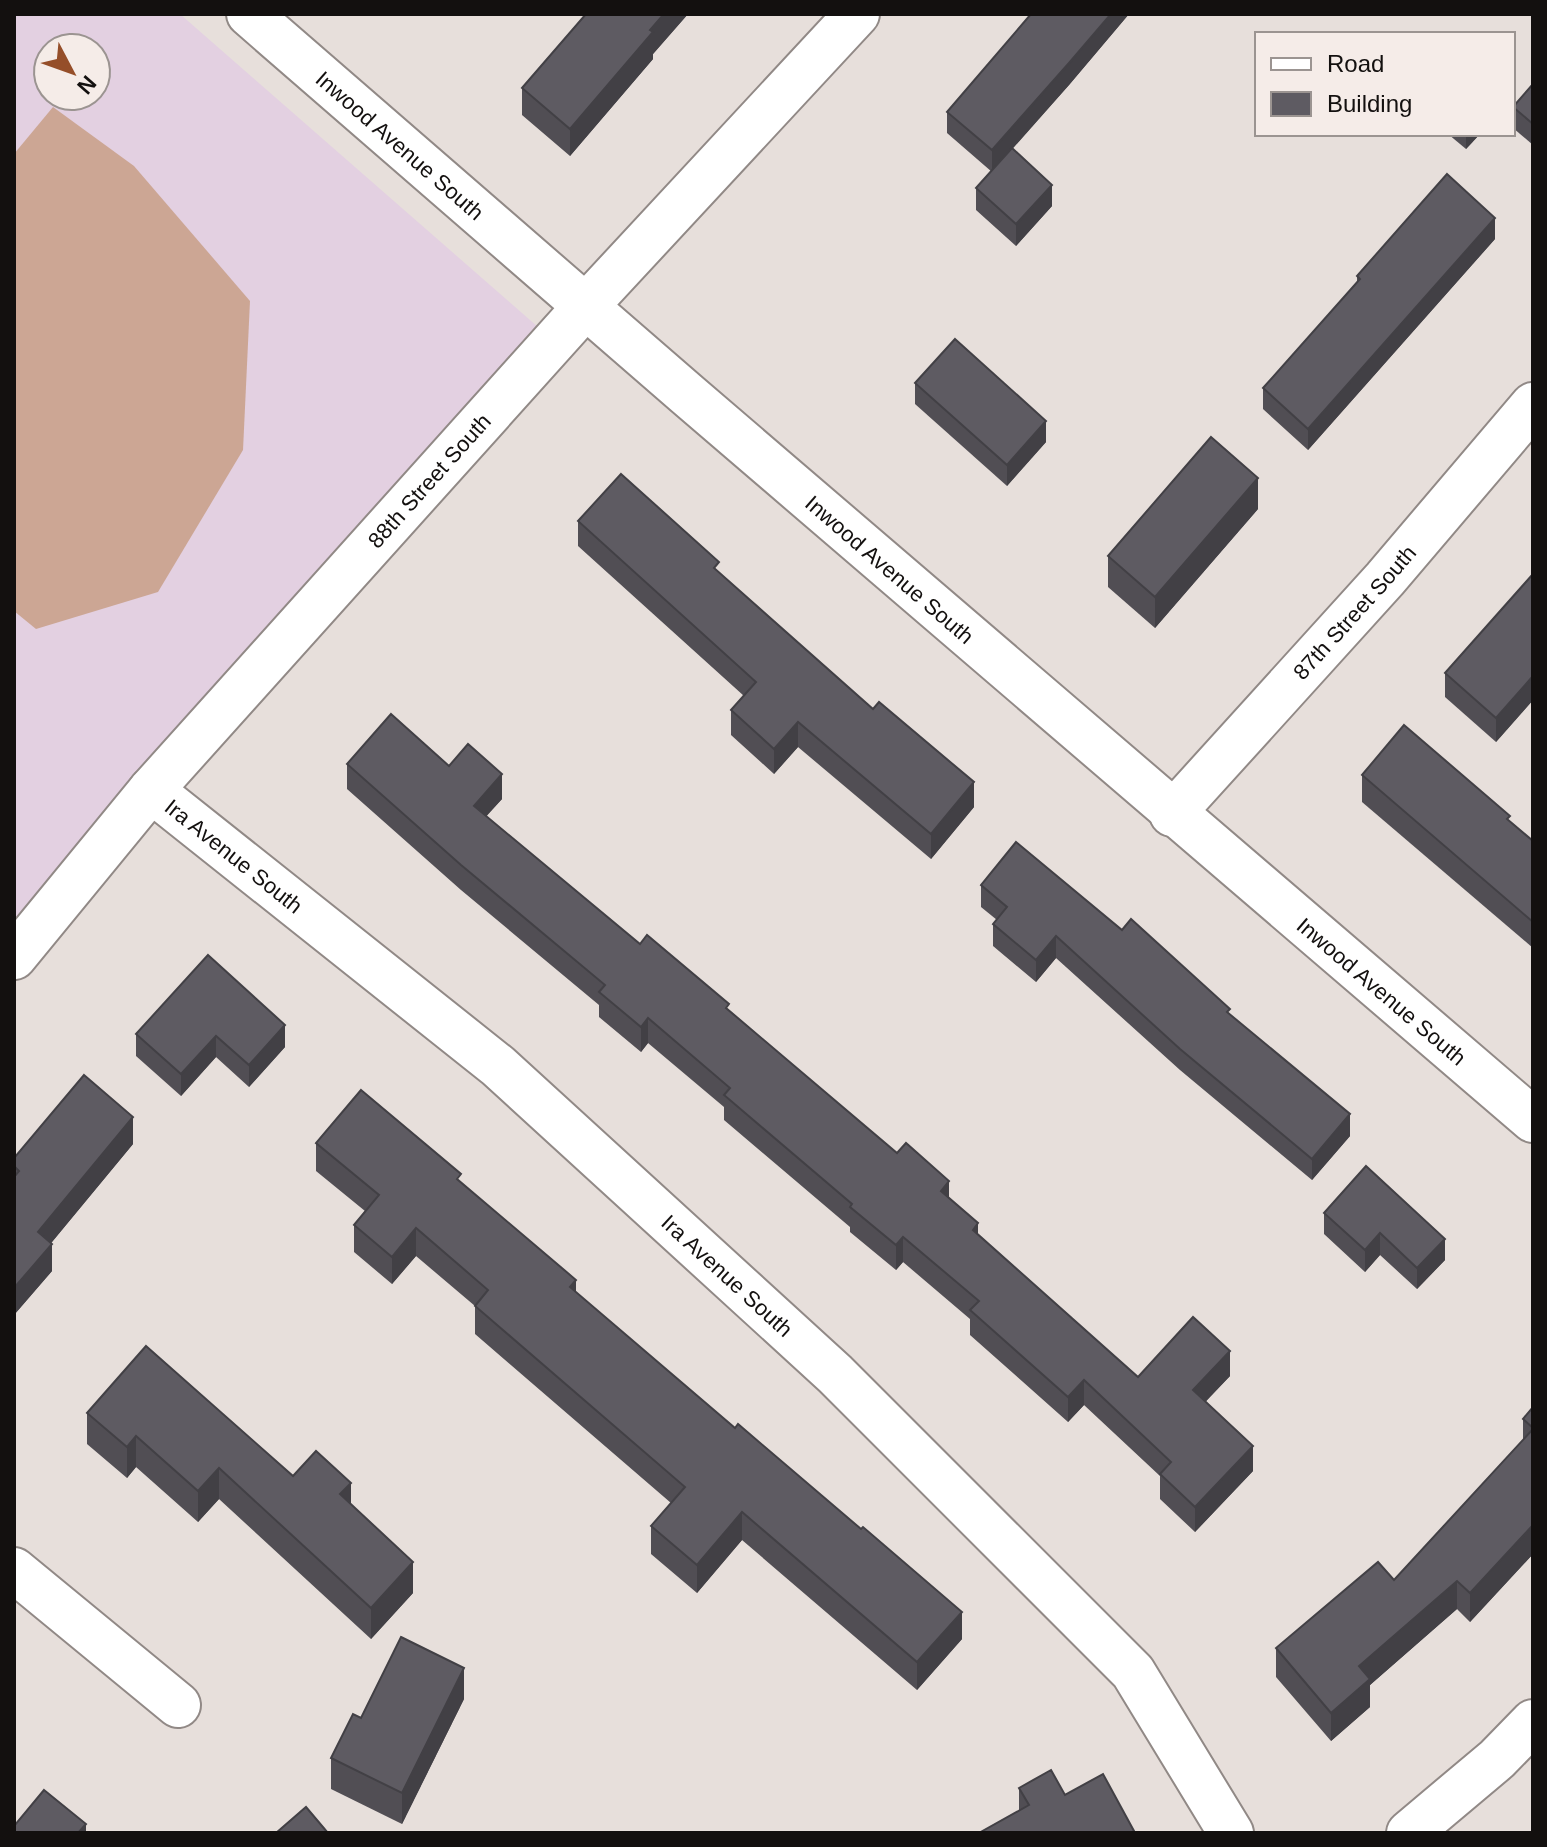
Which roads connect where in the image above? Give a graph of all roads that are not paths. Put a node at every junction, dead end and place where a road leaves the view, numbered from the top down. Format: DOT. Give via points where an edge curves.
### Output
graph roads {
  1 [pos="249,14"];
  2 [pos="857,14"];
  3 [pos="585,307"];
  4 [pos="1533,405"];
  5 [pos="151,790"];
  6 [pos="1172,814"];
  7 [pos="14,957"];
  8 [pos="1533,1120"];
  9 [pos="14,1570"];
  10 [pos="178,1705"];
  11 [pos="1533,1722"];
  12 [pos="1231,1833"];
  13 [pos="1409,1833"];
  1 -- 3 [label="street, Inwood Avenue South"];
  2 -- 3 [label="street, 88th Street South"];
  3 -- 5 [label="street, 88th Street South"];
  3 -- 6 [label="street, Inwood Avenue South"];
  4 -- 6 [label="street, 87th Street South" via="1385,579"];
  5 -- 7 [label="street, 88th Street South"];
  5 -- 12 [label="street, Ira Avenue South" via="498,1066 835,1374 1133,1672"];
  6 -- 8 [label="street, Inwood Avenue South"];
  9 -- 10 [label="street"];
  11 -- 13 [label="street"];
}
